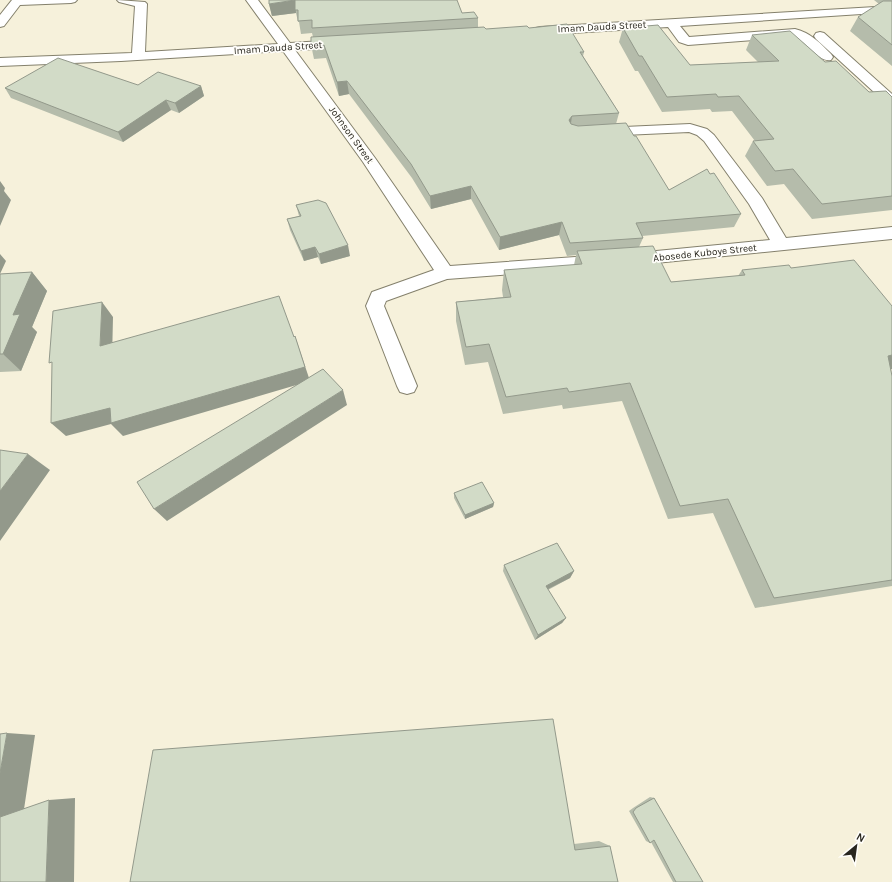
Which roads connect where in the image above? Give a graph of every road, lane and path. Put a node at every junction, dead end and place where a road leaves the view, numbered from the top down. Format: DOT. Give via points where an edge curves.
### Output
graph roads {
  1 [pos="71,0"];
  2 [pos="123,0"];
  3 [pos="252,0"];
  4 [pos="18,1"];
  5 [pos="892,9"];
  6 [pos="797,15"];
  7 [pos="0,23"];
  8 [pos="672,23"];
  9 [pos="528,32"];
  10 [pos="349,43"];
  11 [pos="286,47"];
  12 [pos="138,56"];
  13 [pos="827,57"];
  14 [pos="0,62"];
  15 [pos="892,101"];
  16 [pos="590,133"];
  17 [pos="892,233"];
  18 [pos="782,245"];
  19 [pos="445,273"];
  20 [pos="407,386"];
  1 -- 4 [label="street"];
  2 -- 12 [label="street" via="141,4"];
  3 -- 11 [label="street, Johnson Street"];
  4 -- 7 [label="street"];
  5 -- 6 [label="street, Imam Dauda Street"];
  6 -- 8 [label="street, Imam Dauda Street"];
  6 -- 15 [label="street"];
  8 -- 9 [label="street, Imam Dauda Street"];
  8 -- 13 [label="street" via="688,42 795,33 807,38"];
  10 -- 11 [label="street, Imam Dauda Street"];
  11 -- 12 [label="street, Imam Dauda Street"];
  11 -- 19 [label="street, Johnson Street" via="370,161"];
  12 -- 14 [label="street, Imam Dauda Street"];
  16 -- 18 [label="street" via="690,128 702,132 756,202"];
  17 -- 18 [label="street, Abosede Kuboye Street"];
  18 -- 19 [label="street, Abosede Kuboye Street"];
  19 -- 20 [label="street, Abosede Kuboye Street" via="379,297 375,306"];
}
